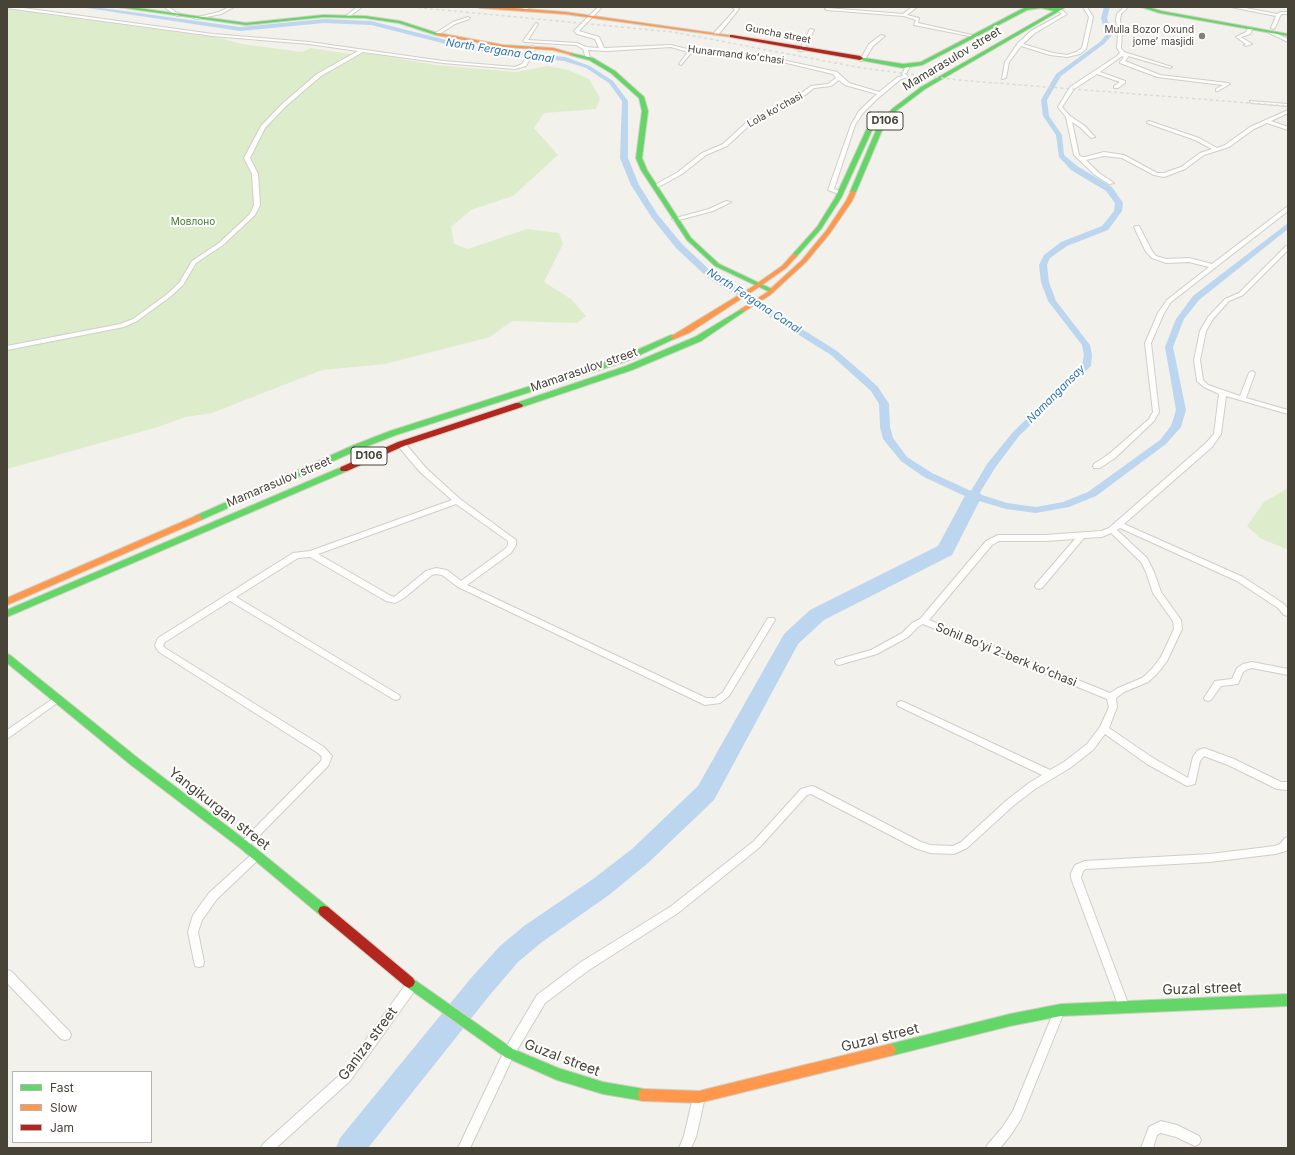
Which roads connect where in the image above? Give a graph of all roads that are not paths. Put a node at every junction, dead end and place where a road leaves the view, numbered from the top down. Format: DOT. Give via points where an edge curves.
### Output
graph roads {
  1 [pos="7,7"];
  2 [pos="120,7"];
  3 [pos="166,7"];
  4 [pos="232,7"];
  5 [pos="360,7"];
  6 [pos="480,7"];
  7 [pos="600,7"];
  8 [pos="733,7"];
  9 [pos="915,7"];
  10 [pos="1084,7"];
  11 [pos="1126,7"];
  12 [pos="1143,7"];
  13 [pos="1158,7"];
  14 [pos="1233,7"];
  15 [pos="501,8"];
  16 [pos="1057,8"];
  17 [pos="526,9"];
  18 [pos="827,9"];
  19 [pos="1288,13"];
  20 [pos="178,15"];
  21 [pos="904,15"];
  22 [pos="1278,15"];
  23 [pos="348,16"];
  24 [pos="589,16"];
  25 [pos="196,18"];
  26 [pos="468,18"];
  27 [pos="536,24"];
  28 [pos="1251,28"];
  29 [pos="812,30"];
  30 [pos="1272,30"];
  31 [pos="1288,31"];
  32 [pos="436,34"];
  33 [pos="716,34"];
  34 [pos="1288,35"];
  35 [pos="883,36"];
  36 [pos="974,36"];
  37 [pos="1288,41"];
  38 [pos="1020,44"];
  39 [pos="1246,45"];
  40 [pos="533,48"];
  41 [pos="585,48"];
  42 [pos="602,49"];
  43 [pos="363,50"];
  44 [pos="800,50"];
  45 [pos="691,51"];
  46 [pos="1122,53"];
  47 [pos="588,58"];
  48 [pos="862,60"];
  49 [pos="681,64"];
  50 [pos="908,66"];
  51 [pos="1170,67"];
  52 [pos="1096,72"];
  53 [pos="839,78"];
  54 [pos="1004,78"];
  55 [pos="1116,87"];
  56 [pos="1218,90"];
  57 [pos="880,94"];
  58 [pos="1252,102"];
  59 [pos="1288,105"];
  60 [pos="1288,111"];
  61 [pos="1068,117"];
  62 [pos="1266,121"];
  63 [pos="1149,122"];
  64 [pos="1288,129"];
  65 [pos="1093,137"];
  66 [pos="1216,149"];
  67 [pos="1080,158"];
  68 [pos="1111,183"];
  69 [pos="654,187"];
  70 [pos="841,193"];
  71 [pos="728,202"];
  72 [pos="1288,208"];
  73 [pos="674,219"];
  74 [pos="1137,228"];
  75 [pos="1288,247"];
  76 [pos="1212,266"];
  77 [pos="756,287"];
  78 [pos="770,292"];
  79 [pos="7,348"];
  80 [pos="1252,373"];
  81 [pos="1223,393"];
  82 [pos="1242,399"];
  83 [pos="1288,412"];
  84 [pos="401,444"];
  85 [pos="1097,466"];
  86 [pos="457,500"];
  87 [pos="1116,528"];
  88 [pos="1081,536"];
  89 [pos="311,554"];
  90 [pos="461,585"];
  91 [pos="1039,586"];
  92 [pos="230,597"];
  93 [pos="7,602"];
  94 [pos="1287,613"];
  95 [pos="7,614"];
  96 [pos="771,620"];
  97 [pos="923,621"];
  98 [pos="7,658"];
  99 [pos="839,662"];
  100 [pos="1288,672"];
  101 [pos="1111,697"];
  102 [pos="396,698"];
  103 [pos="1208,698"];
  104 [pos="57,699"];
  105 [pos="901,704"];
  106 [pos="1104,729"];
  107 [pos="7,735"];
  108 [pos="1051,774"];
  109 [pos="1288,786"];
  110 [pos="1288,841"];
  111 [pos="244,845"];
  112 [pos="256,856"];
  113 [pos="199,962"];
  114 [pos="8,979"];
  115 [pos="412,985"];
  116 [pos="1288,1000"];
  117 [pos="1124,1006"];
  118 [pos="1061,1010"];
  119 [pos="65,1035"];
  120 [pos="490,1040"];
  121 [pos="509,1053"];
  122 [pos="699,1097"];
  123 [pos="1195,1140"];
  124 [pos="267,1148"];
  125 [pos="464,1148"];
  126 [pos="685,1148"];
  127 [pos="992,1148"];
  128 [pos="1147,1148"];
  1 -- 43 [label="street" via="213,35"];
  2 -- 20 [label="main road"];
  3 -- 20 [label="street"];
  4 -- 25 [label="street" via="220,13"];
  5 -- 23 [label="street"];
  6 -- 15 [label="main road, Guncha street"];
  7 -- 24 [label="street"];
  8 -- 33 [label="street" via="737,8 736,11"];
  9 -- 21 [label="street"];
  10 -- 38 [label="street" via="1091,17 1084,48 1078,53 1069,56 1052,54"];
  11 -- 46 [label="street" via="1119,14 1118,20 1119,48"];
  12 -- 28 [label="main road"];
  13 -- 30 [label="main road"];
  14 -- 22 [label="street"];
  15 -- 17 [label="main road, Guncha street"];
  16 -- 36 [label="main road, Guncha street" via="1026,9"];
  16 -- 38 [label="street" via="1065,14 1033,32"];
  16 -- 70 [label="main road, Mamarasulov street / D106" via="917,86 885,107 871,126"];
  16 -- 78 [label="main road, Mamarasulov street / D106" via="923,88 894,110 880,128 849,201 839,216 804,261"];
  17 -- 24 [label="main road, Guncha street"];
  18 -- 21 [label="street"];
  19 -- 22 [label="street"];
  20 -- 25 [label="main road"];
  21 -- 36 [label="street" via="918,19 915,24"];
  22 -- 30 [label="street"];
  23 -- 25 [label="main road" via="246,24"];
  23 -- 32 [label="main road" via="400,22"];
  24 -- 33 [label="main road, Guncha street"];
  24 -- 42 [label="street" via="576,30 596,38"];
  26 -- 32 [label="street"];
  27 -- 41 [label="street, Hunarmand koʻchasi" via="525,41 574,44"];
  28 -- 30 [label="main road"];
  28 -- 39 [label="street" via="1248,33 1238,37 1250,44"];
  29 -- 44 [label="street"];
  30 -- 31 [label="main road"];
  30 -- 34 [label="main road"];
  30 -- 37 [label="street"];
  32 -- 40 [label="main road" via="487,44"];
  33 -- 44 [label="main road, Guncha street"];
  35 -- 48 [label="street" via="871,45"];
  36 -- 50 [label="main road, Guncha street" via="922,63"];
  38 -- 54 [label="street" via="1007,62"];
  40 -- 43 [label="street" via="524,65 516,68 443,62"];
  40 -- 47 [label="main road" via="566,51"];
  41 -- 42 [label="street, Hunarmand koʻchasi"];
  41 -- 47 [label="street"];
  42 -- 45 [label="street, Hunarmand koʻchasi" via="664,46"];
  43 -- 79 [label="street" via="319,75 266,123 246,158 255,174 257,204 252,215 221,244 194,262 181,284 168,296 135,320 122,326"];
  44 -- 48 [label="main road, Guncha street"];
  45 -- 49 [label="street"];
  45 -- 53 [label="street, Hunarmand koʻchasi" via="778,60 835,72"];
  46 -- 51 [label="street"];
  46 -- 52 [label="street" via="1119,58"];
  46 -- 56 [label="street" via="1126,57 1122,62 1159,76 1228,84"];
  47 -- 69 [label="main road" via="613,72 641,97 645,111 639,158"];
  48 -- 50 [label="main road, Guncha street"];
  50 -- 57 [label="street" via="904,74 906,77 900,78"];
  52 -- 55 [label="street" via="1123,82"];
  52 -- 61 [label="street" via="1067,93 1060,107"];
  53 -- 57 [label="street, Hunarmand koʻchasi" via="847,84"];
  53 -- 69 [label="street, Lola koʻchasi" via="831,84 813,87 793,102 750,122 725,145 704,154 680,173"];
  57 -- 70 [label="street" via="861,112 854,125 831,190"];
  58 -- 59 [label="street"];
  60 -- 62 [label="street"];
  61 -- 65 [label="street" via="1083,126"];
  61 -- 67 [label="street" via="1077,155"];
  62 -- 64 [label="street"];
  62 -- 66 [label="street" via="1227,146"];
  63 -- 66 [label="street" via="1197,139"];
  66 -- 67 [label="street" via="1202,154 1183,168 1164,176 1130,159 1114,155"];
  67 -- 68 [label="street"];
  69 -- 73 [label="main road"];
  70 -- 77 [label="main road, Mamarasulov street / D106" via="819,228 803,247 784,267"];
  71 -- 73 [label="street" via="711,210"];
  72 -- 76 [label="street"];
  73 -- 77 [label="main road" via="689,239 717,265"];
  74 -- 76 [label="street" via="1154,257 1166,261 1190,260"];
  75 -- 81 [label="street" via="1241,294 1227,300 1202,331 1197,360 1200,381"];
  76 -- 85 [label="street" via="1169,301 1148,343 1157,403 1152,420"];
  77 -- 78 [label="main road"];
  77 -- 93 [label="main road, Mamarasulov street / D106" via="686,331 624,359 393,433 357,447"];
  78 -- 84 [label="main road, Mamarasulov street / D106" via="698,339 644,362"];
  80 -- 82 [label="street"];
  81 -- 82 [label="street"];
  81 -- 87 [label="street" via="1217,434 1209,445"];
  82 -- 83 [label="street"];
  84 -- 86 [label="street" via="423,470"];
  84 -- 95 [label="main road, Mamarasulov street / D106"];
  86 -- 89 [label="street"];
  86 -- 90 [label="street" via="512,540 508,551"];
  87 -- 88 [label="street" via="1102,534"];
  87 -- 94 [label="street" via="1240,579 1281,606"];
  87 -- 101 [label="street" via="1144,560 1157,593 1177,620 1178,629 1164,659 1154,672 1145,680"];
  88 -- 91 [label="street"];
  88 -- 97 [label="street" via="998,538 989,543"];
  89 -- 90 [label="street" via="389,599 395,600 429,573 436,571 444,572"];
  89 -- 92 [label="street" via="296,555"];
  90 -- 96 [label="street" via="705,702 717,701 726,694"];
  92 -- 102 [label="street"];
  92 -- 111 [label="street" via="161,640 159,646 328,756 325,763"];
  97 -- 99 [label="street, Sohil Boʻyi 2-berk koʻchasi" via="905,635 874,652"];
  97 -- 101 [label="street, Sohil Boʻyi 2-berk koʻchasi"];
  98 -- 104 [label="main road, Yangikurgan street"];
  100 -- 103 [label="street" via="1246,666 1240,670 1235,682 1218,683"];
  101 -- 106 [label="street" via="1113,707"];
  104 -- 107 [label="street"];
  104 -- 111 [label="main road, Yangikurgan street"];
  105 -- 108 [label="street"];
  106 -- 108 [label="street" via="1090,747"];
  106 -- 109 [label="street" via="1150,761 1187,782 1192,781 1196,760 1204,752 1280,786"];
  108 -- 121 [label="street" via="1010,803 964,845 954,850 930,849 918,845 812,790 804,792 757,844 674,910 584,966 541,999"];
  110 -- 117 [label="street" via="1283,848 1275,850 1210,858 1085,865 1079,868 1076,878"];
  111 -- 112 [label="main road, Yangikurgan street"];
  112 -- 113 [label="street" via="213,896 197,918 193,932"];
  112 -- 115 [label="main road, Yangikurgan street"];
  114 -- 119 [label="street"];
  115 -- 120 [label="main road, Yangikurgan street"];
  115 -- 124 [label="street, Ganiza street" via="346,1077"];
  116 -- 117 [label="main road, Guzal street"];
  117 -- 118 [label="main road, Guzal street"];
  118 -- 122 [label="main road, Guzal street" via="1010,1020"];
  118 -- 127 [label="street" via="1017,1115"];
  120 -- 121 [label="main road, Guzal street"];
  121 -- 122 [label="main road, Guzal street" via="557,1074 603,1088 653,1096"];
  121 -- 125 [label="street"];
  122 -- 126 [label="street"];
  123 -- 128 [label="street" via="1161,1127 1153,1131"];
}
